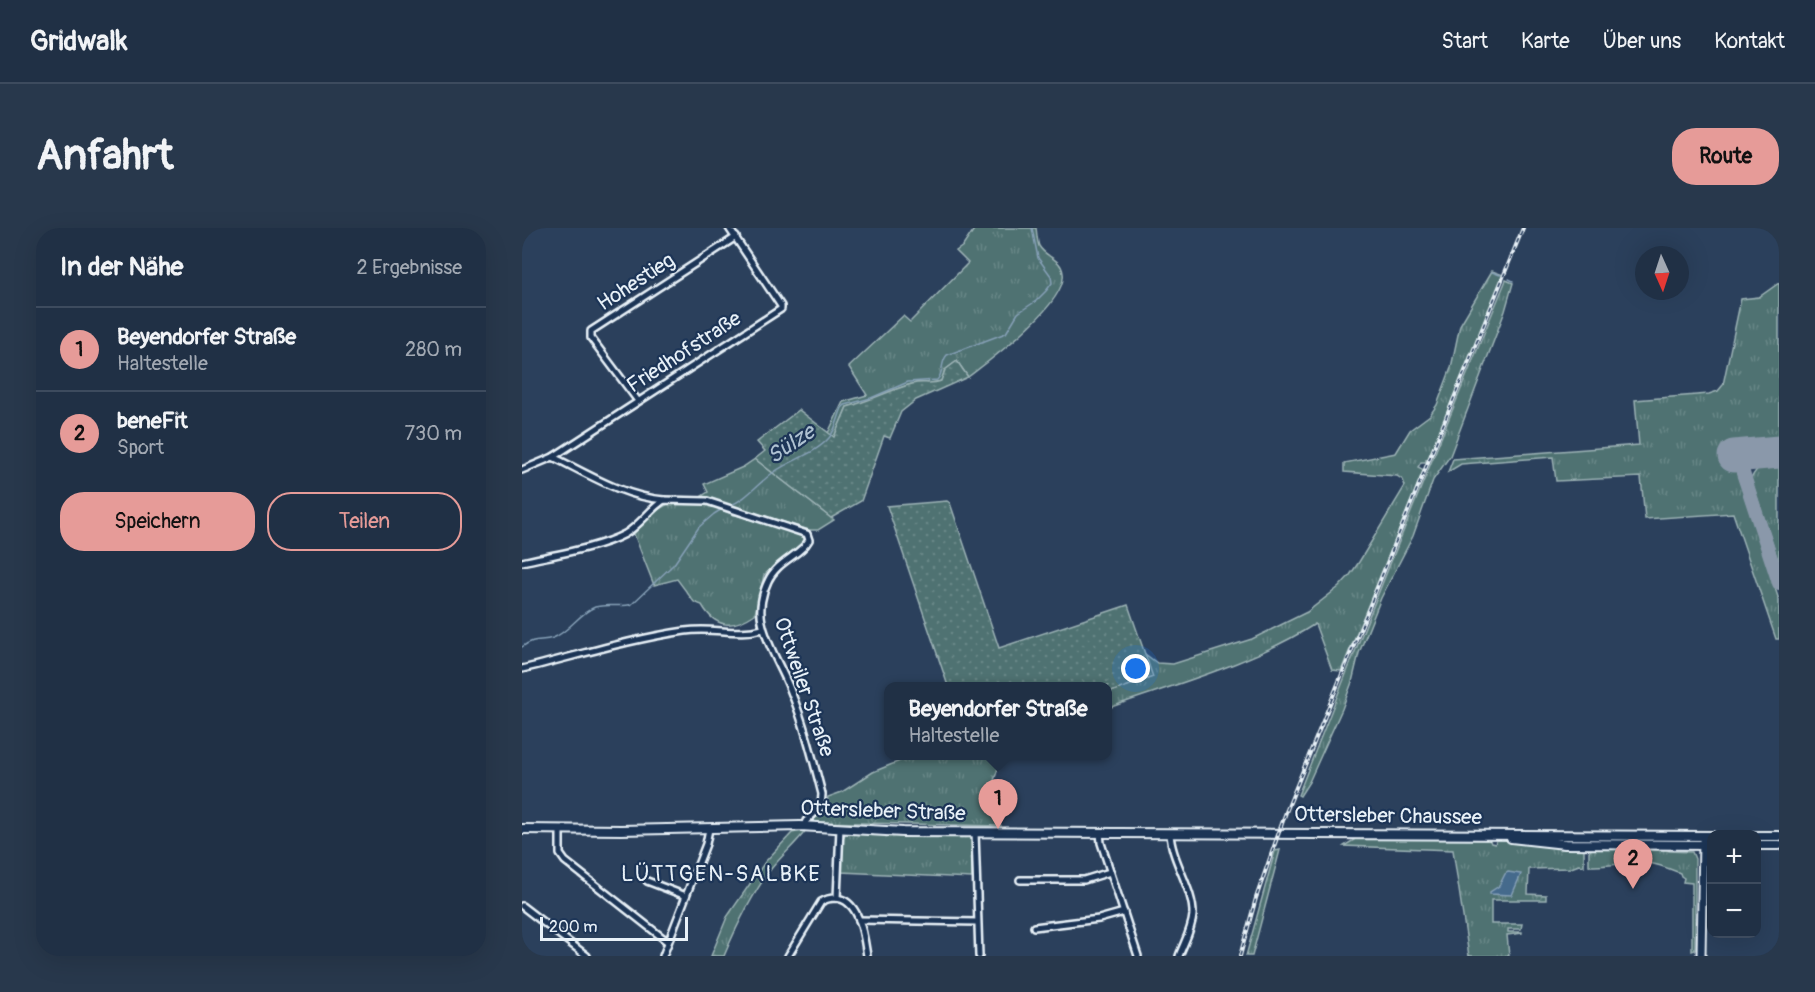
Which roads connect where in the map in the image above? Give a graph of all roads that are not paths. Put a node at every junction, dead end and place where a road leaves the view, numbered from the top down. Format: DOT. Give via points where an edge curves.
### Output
graph roads {
  1 [pos="729,228"];
  2 [pos="736,237"];
  3 [pos="638,401"];
  4 [pos="553,457"];
  5 [pos="522,470"];
  6 [pos="664,500"];
  7 [pos="522,562"];
  8 [pos="763,629"];
  9 [pos="522,669"];
  10 [pos="804,826"];
  11 [pos="840,828"];
  12 [pos="708,829"];
  13 [pos="522,830"];
  14 [pos="560,830"];
  15 [pos="975,832"];
  16 [pos="991,832"];
  17 [pos="1001,832"];
  18 [pos="1025,832"];
  19 [pos="1038,832"];
  20 [pos="1100,832"];
  21 [pos="1170,833"];
  22 [pos="1278,833"];
  23 [pos="1761,836"];
  24 [pos="1779,836"];
  25 [pos="1706,842"];
  26 [pos="1761,845"];
  27 [pos="1779,845"];
  28 [pos="1110,872"];
  29 [pos="1020,880"];
  30 [pos="647,881"];
  31 [pos="686,896"];
  32 [pos="837,898"];
  33 [pos="522,906"];
  34 [pos="1124,912"];
  35 [pos="859,920"];
  36 [pos="977,922"];
  37 [pos="1034,927"];
  38 [pos="668,942"];
  39 [pos="586,956"];
  40 [pos="663,956"];
  41 [pos="788,956"];
  42 [pos="867,956"];
  43 [pos="978,956"];
  44 [pos="1138,956"];
  45 [pos="1179,956"];
  46 [pos="1701,956"];
  1 -- 2 [label="street, Friedhofstraße"];
  2 -- 3 [label="street, Friedhofstraße" via="781,309"];
  2 -- 3 [label="street, Hohestieg" via="590,333"];
  3 -- 4 [label="street, Friedhofstraße"];
  4 -- 5 [label="street, Friedhofstraße"];
  4 -- 6 [label="street" via="623,490"];
  6 -- 7 [label="street" via="634,528 618,537"];
  6 -- 8 [label="street, Ottweiler Straße" via="701,500 807,534 807,544 779,566 768,581 761,612"];
  8 -- 9 [label="street" via="745,633 710,629 664,635"];
  8 -- 10 [label="street, Ottweiler Straße" via="793,697 822,794 821,807"];
  10 -- 11 [label="main road, Ottersleber Straße"];
  10 -- 12 [label="main road, Ottersleber Straße"];
  11 -- 15 [label="main road, Ottersleber Straße"];
  11 -- 32 [label="street"];
  12 -- 14 [label="main road, Ottersleber Straße"];
  12 -- 31 [label="street"];
  13 -- 14 [label="main road, Ottersleber Straße"];
  14 -- 38 [label="street" via="563,860"];
  15 -- 16 [label="main road, Ottersleber Straße"];
  15 -- 36 [label="street"];
  16 -- 17 [label="main road, Ottersleber Straße"];
  16 -- 18 [label="street"];
  17 -- 18 [label="main road, Ottersleber Straße"];
  17 -- 19 [label="street" via="1013,836"];
  18 -- 19 [label="main road, Ottersleber Straße"];
  19 -- 20 [label="main road, Ottersleber Straße"];
  20 -- 21 [label="main road, Ottersleber Straße"];
  20 -- 28 [label="street"];
  21 -- 22 [label="main road, Ottersleber Straße"];
  21 -- 45 [label="street" via="1193,911"];
  22 -- 25 [label="main road, Ottersleber Chaussee" via="1498,835 1561,844"];
  23 -- 24 [label="main road"];
  25 -- 46 [label="street"];
  26 -- 27 [label="main road"];
  28 -- 29 [label="street" via="1084,880"];
  28 -- 34 [label="street"];
  30 -- 31 [label="street"];
  31 -- 38 [label="street"];
  32 -- 35 [label="street" via="851,905"];
  32 -- 41 [label="street" via="824,900"];
  33 -- 39 [label="street"];
  34 -- 37 [label="street"];
  34 -- 44 [label="street"];
  35 -- 36 [label="street"];
  35 -- 42 [label="street"];
  36 -- 43 [label="street"];
  38 -- 40 [label="street"];
}
